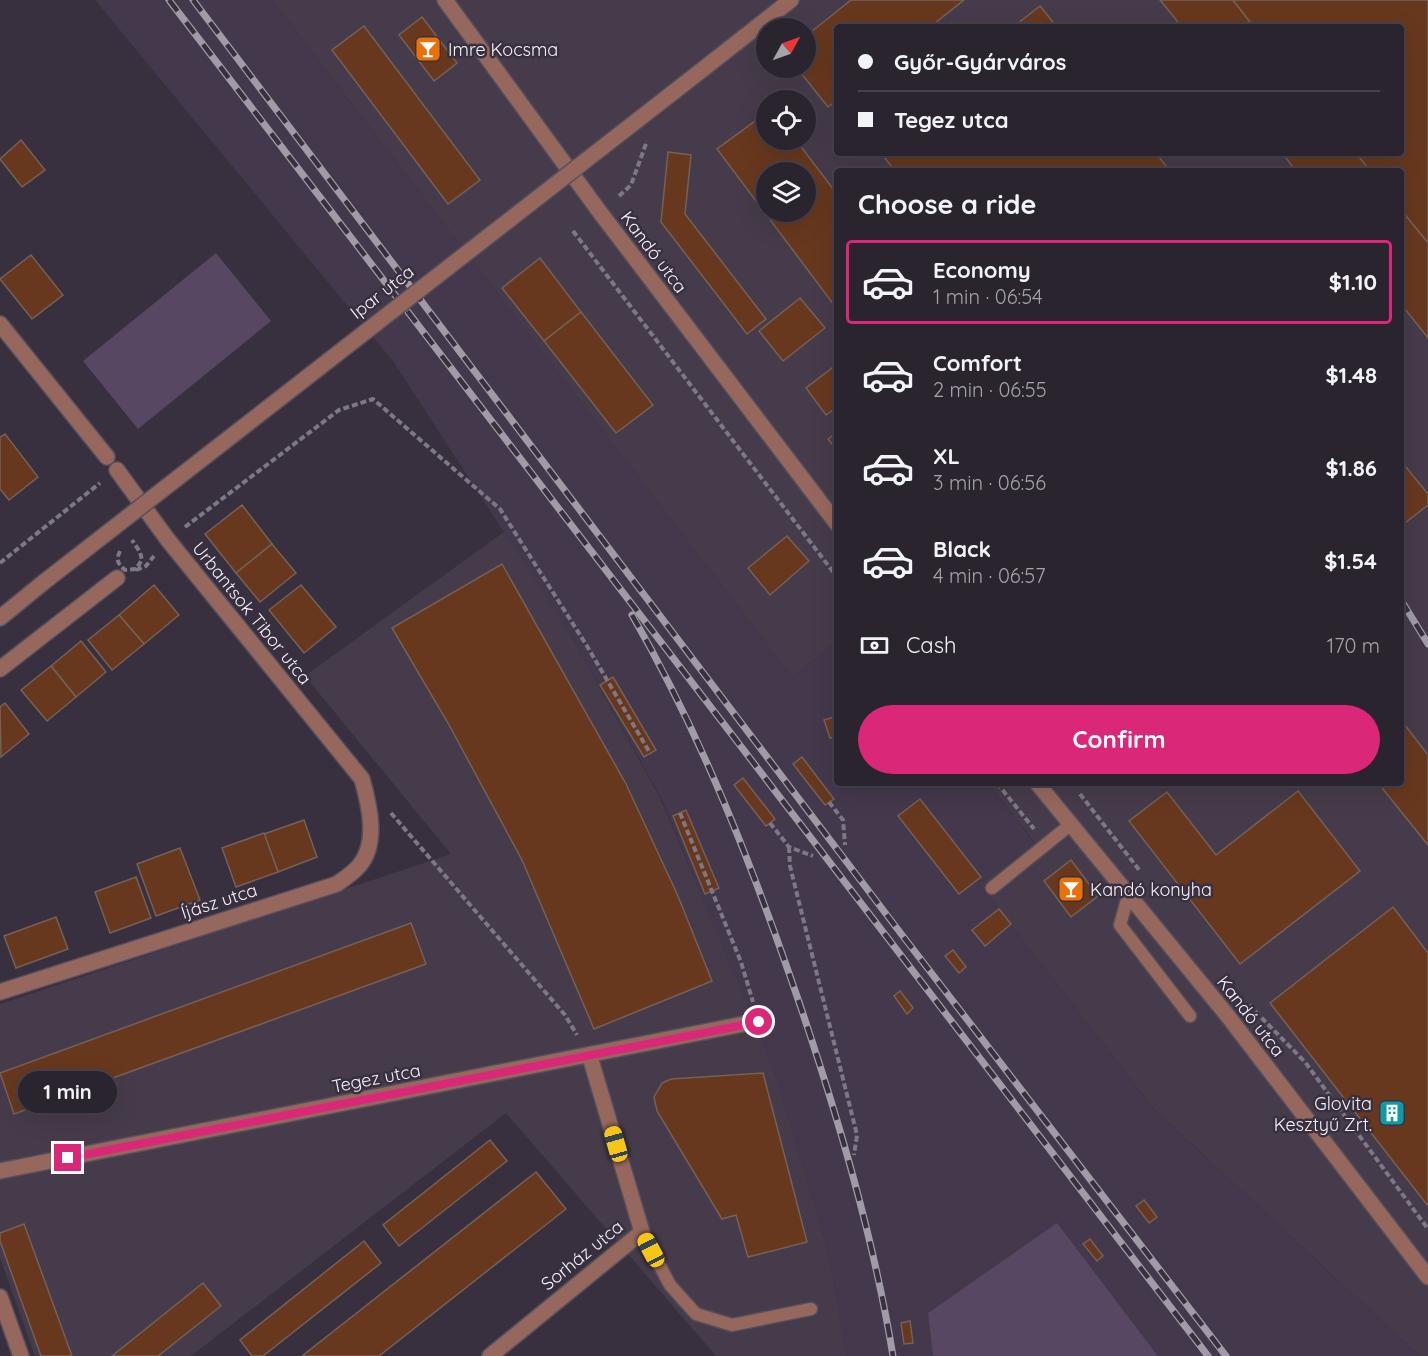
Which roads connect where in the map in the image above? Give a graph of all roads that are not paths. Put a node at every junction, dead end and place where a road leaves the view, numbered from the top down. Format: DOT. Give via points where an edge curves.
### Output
graph roads {
  1 [pos="445,0"];
  2 [pos="791,0"];
  3 [pos="0,324"];
  4 [pos="107,457"];
  5 [pos="117,470"];
  6 [pos="834,520"];
  7 [pos="117,578"];
  8 [pos="0,618"];
  9 [pos="0,669"];
  10 [pos="362,779"];
  11 [pos="1039,786"];
  12 [pos="1070,825"];
  13 [pos="992,888"];
  14 [pos="1128,896"];
  15 [pos="0,992"];
  16 [pos="1190,1016"];
  17 [pos="759,1022"];
  18 [pos="590,1057"];
  19 [pos="0,1171"];
  20 [pos="642,1232"];
  21 [pos="1428,1277"];
  22 [pos="0,1297"];
  23 [pos="811,1309"];
  24 [pos="21,1356"];
  25 [pos="490,1356"];
  1 -- 6 [label="street, Kandó utca" via="599,211"];
  2 -- 8 [label="street, Ipar utca, bridge"];
  3 -- 4 [label="street"];
  5 -- 10 [label="street, Urbantsok Tibor utca" via="168,540"];
  7 -- 9 [label="street"];
  10 -- 15 [label="street, Íjász utca" via="371,825 368,847 360,866 337,884"];
  11 -- 12 [label="street, Kandó utca"];
  12 -- 13 [label="lane"];
  12 -- 14 [label="street, Kandó utca"];
  14 -- 16 [label="lane" via="1120,925"];
  14 -- 21 [label="street, Kandó utca" via="1227,1015"];
  17 -- 18 [label="street, Tegez utca"];
  18 -- 19 [label="street, Tegez utca"];
  18 -- 20 [label="street, Sorház utca"];
  20 -- 23 [label="lane" via="669,1285 696,1314 732,1325"];
  20 -- 25 [label="street, Sorház utca"];
  22 -- 24 [label="street"];
}
